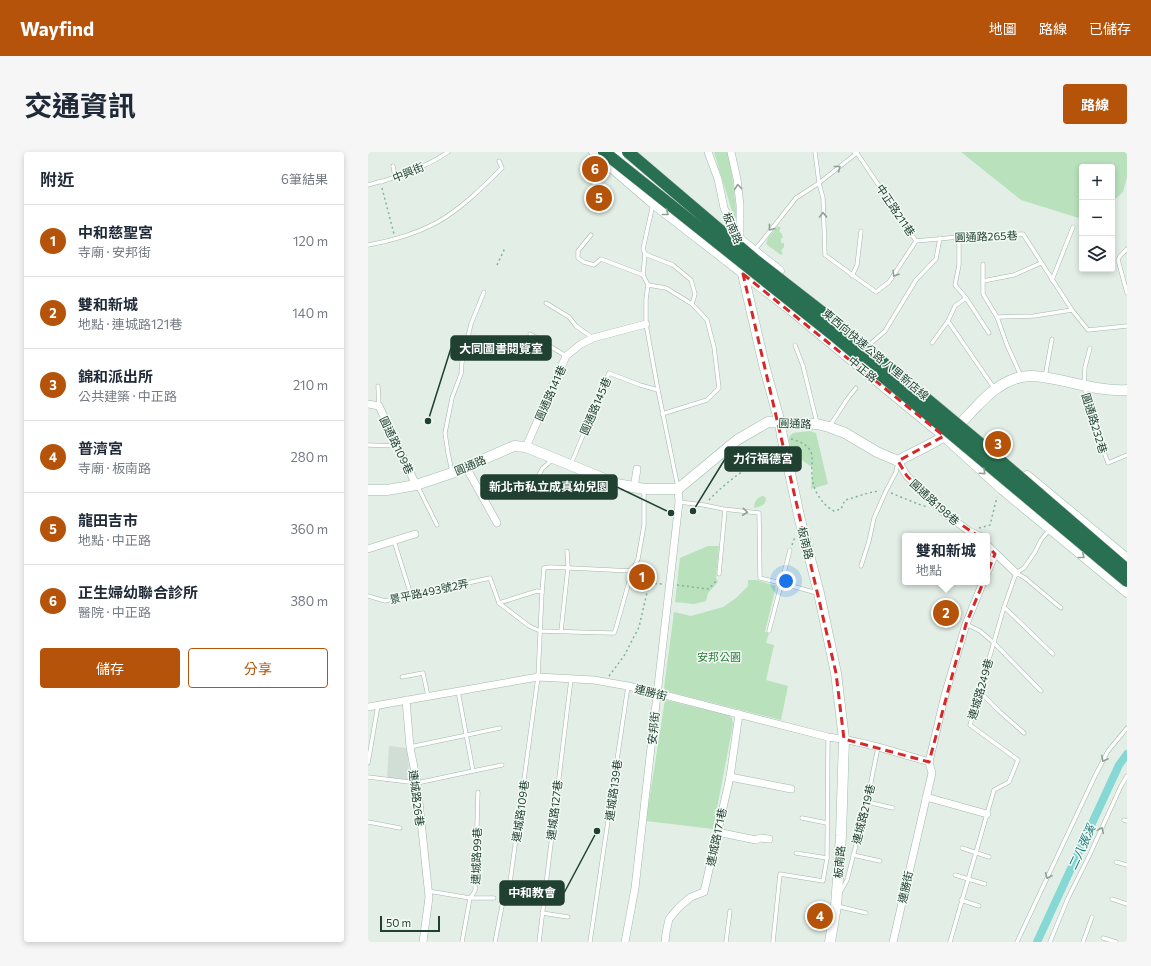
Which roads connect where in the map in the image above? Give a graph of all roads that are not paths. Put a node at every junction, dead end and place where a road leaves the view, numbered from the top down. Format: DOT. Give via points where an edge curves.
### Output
graph roads {
  1 [pos="448,152"];
  2 [pos="594,152"];
  3 [pos="604,152"];
  4 [pos="616,152"];
  5 [pos="628,152"];
  6 [pos="636,152"];
  7 [pos="708,152"];
  8 [pos="731,152"];
  9 [pos="815,152"];
  10 [pos="856,153"];
  11 [pos="499,161"];
  12 [pos="393,166"];
  13 [pos="395,177"];
  14 [pos="819,183"];
  15 [pos="368,185"];
  16 [pos="653,203"];
  17 [pos="1073,227"];
  18 [pos="861,231"];
  19 [pos="591,235"];
  20 [pos="959,236"];
  21 [pos="940,238"];
  22 [pos="740,240"];
  23 [pos="916,241"];
  24 [pos="368,245"];
  25 [pos="1127,249"];
  26 [pos="753,250"];
  27 [pos="646,254"];
  28 [pos="742,256"];
  29 [pos="1041,263"];
  30 [pos="983,264"];
  31 [pos="743,274"];
  32 [pos="643,275"];
  33 [pos="852,276"];
  34 [pos="1052,280"];
  35 [pos="983,281"];
  36 [pos="648,285"];
  37 [pos="484,292"];
  38 [pos="1127,293"];
  39 [pos="966,298"];
  40 [pos="546,303"];
  41 [pos="692,304"];
  42 [pos="1072,310"];
  43 [pos="997,317"];
  44 [pos="948,321"];
  45 [pos="646,324"];
  46 [pos="1127,326"];
  47 [pos="989,333"];
  48 [pos="530,334"];
  49 [pos="593,338"];
  50 [pos="1052,338"];
  51 [pos="932,343"];
  52 [pos="795,345"];
  53 [pos="869,345"];
  54 [pos="1090,348"];
  55 [pos="566,356"];
  56 [pos="1022,377"];
  57 [pos="1045,378"];
  58 [pos="378,386"];
  59 [pos="1084,386"];
  60 [pos="856,388"];
  61 [pos="994,389"];
  62 [pos="658,390"];
  63 [pos="1127,390"];
  64 [pos="368,404"];
  65 [pos="378,406"];
  66 [pos="662,414"];
  67 [pos="962,422"];
  68 [pos="780,423"];
  69 [pos="817,424"];
  70 [pos="829,427"];
  71 [pos="953,429"];
  72 [pos="944,436"];
  73 [pos="368,445"];
  74 [pos="398,446"];
  75 [pos="526,447"];
  76 [pos="1127,455"];
  77 [pos="554,458"];
  78 [pos="898,461"];
  79 [pos="571,465"];
  80 [pos="466,467"];
  81 [pos="637,469"];
  82 [pos="452,473"];
  83 [pos="416,485"];
  84 [pos="639,488"];
  85 [pos="532,489"];
  86 [pos="678,489"];
  87 [pos="368,490"];
  88 [pos="679,502"];
  89 [pos="725,510"];
  90 [pos="497,523"];
  91 [pos="437,525"];
  92 [pos="1050,529"];
  93 [pos="973,533"];
  94 [pos="415,534"];
  95 [pos="394,541"];
  96 [pos="368,548"];
  97 [pos="990,548"];
  98 [pos="790,550"];
  99 [pos="567,551"];
  100 [pos="995,554"];
  101 [pos="1127,559"];
  102 [pos="861,566"];
  103 [pos="990,566"];
  104 [pos="568,568"];
  105 [pos="1127,570"];
  106 [pos="632,571"];
  107 [pos="1016,573"];
  108 [pos="719,574"];
  109 [pos="1127,576"];
  110 [pos="1127,582"];
  111 [pos="781,583"];
  112 [pos="982,585"];
  113 [pos="542,592"];
  114 [pos="1127,592"];
  115 [pos="819,593"];
  116 [pos="411,595"];
  117 [pos="368,596"];
  118 [pos="499,603"];
  119 [pos="1004,607"];
  120 [pos="1061,608"];
  121 [pos="966,624"];
  122 [pos="540,631"];
  123 [pos="561,631"];
  124 [pos="769,631"];
  125 [pos="994,643"];
  126 [pos="1053,654"];
  127 [pos="402,677"];
  128 [pos="538,677"];
  129 [pos="571,679"];
  130 [pos="628,686"];
  131 [pos="458,691"];
  132 [pos="1041,691"];
  133 [pos="980,692"];
  134 [pos="657,693"];
  135 [pos="428,696"];
  136 [pos="406,700"];
  137 [pos="378,705"];
  138 [pos="368,707"];
  139 [pos="739,714"];
  140 [pos="500,728"];
  141 [pos="1127,728"];
  142 [pos="1024,733"];
  143 [pos="466,735"];
  144 [pos="828,737"];
  145 [pos="844,739"];
  146 [pos="410,747"];
  147 [pos="878,747"];
  148 [pos="929,762"];
  149 [pos="368,763"];
  150 [pos="502,765"];
  151 [pos="473,771"];
  152 [pos="1127,776"];
  153 [pos="368,777"];
  154 [pos="730,777"];
  155 [pos="417,783"];
  156 [pos="791,789"];
  157 [pos="478,792"];
  158 [pos="926,797"];
  159 [pos="867,802"];
  160 [pos="893,808"];
  161 [pos="987,814"];
  162 [pos="802,818"];
  163 [pos="368,822"];
  164 [pos="827,824"];
  165 [pos="400,828"];
  166 [pos="717,832"];
  167 [pos="769,839"];
  168 [pos="962,848"];
  169 [pos="975,852"];
  170 [pos="796,853"];
  171 [pos="853,855"];
  172 [pos="989,857"];
  173 [pos="827,858"];
  174 [pos="880,861"];
  175 [pos="1116,862"];
  176 [pos="1127,865"];
  177 [pos="955,875"];
  178 [pos="968,879"];
  179 [pos="985,884"];
  180 [pos="428,894"];
  181 [pos="470,898"];
  182 [pos="494,898"];
  183 [pos="1112,899"];
  184 [pos="961,900"];
  185 [pos="1127,904"];
  186 [pos="979,906"];
  187 [pos="835,907"];
  188 [pos="730,911"];
  189 [pos="817,911"];
  190 [pos="542,913"];
  191 [pos="866,913"];
  192 [pos="568,917"];
  193 [pos="1092,917"];
  194 [pos="1103,938"];
  195 [pos="423,942"];
  196 [pos="462,942"];
  197 [pos="496,942"];
  198 [pos="539,942"];
  199 [pos="590,942"];
  200 [pos="625,942"];
  201 [pos="665,942"];
  202 [pos="726,942"];
  203 [pos="773,942"];
  204 [pos="830,942"];
  205 [pos="893,942"];
  206 [pos="950,942"];
  207 [pos="1017,942"];
  208 [pos="1050,942"];
  209 [pos="1083,942"];
  210 [pos="1116,942"];
  1 -- 13 [label="lane, 中興街" via="413,171"];
  2 -- 16 [label="main road, 中正路"];
  3 -- 110 [label="highway, 東西向快速公路 八里新店線, bridge" via="831,333"];
  4 -- 28 [label="main road, 中正路"];
  5 -- 105 [label="highway, 東西向快速公路 八里新店線, bridge" via="756,261 828,317 988,450"];
  6 -- 22 [label="main road, 中正路"];
  7 -- 22 [label="street, 板南路" via="718,179 724,208"];
  22 -- 8 [label="street, one-way" via="740,205"];
  9 -- 14 [label="lane"];
  14 -- 10 [label="lane, one-way"];
  10 -- 23 [label="lane, 中正路211巷"];
  11 -- 24 [label="lane" via="502,168 473,196 436,223 395,239"];
  12 -- 13 [label="lane"];
  13 -- 15 [label="lane, 中興街"];
  14 -- 26 [label="lane, one-way" via="796,198"];
  33 -- 14 [label="lane, one-way" via="825,255 823,198"];
  16 -- 27 [label="lane" via="643,249"];
  16 -- 31 [label="main road, 中正路, one-way"];
  17 -- 34 [label="lane"];
  18 -- 33 [label="lane" via="857,266"];
  19 -- 32 [label="lane" via="578,251 578,258 594,265 601,259"];
  20 -- 21 [label="lane, 圓通路265巷"];
  20 -- 29 [label="lane, 圓通路265巷" via="1023,234"];
  20 -- 39 [label="lane" via="959,265 955,285"];
  21 -- 23 [label="lane, 中正路211巷"];
  21 -- 53 [label="lane" via="936,259 916,280 886,331"];
  22 -- 26 [label="main road, 中正路"];
  22 -- 28 [label="main road, 板南路"];
  23 -- 33 [label="lane, one-way" via="889,282 876,292"];
  25 -- 38 [label="lane" via="1118,260"];
  26 -- 28 [label="lane"];
  26 -- 53 [label="main road, 中正路"];
  27 -- 32 [label="lane"];
  27 -- 41 [label="lane" via="673,265 691,280 695,294"];
  28 -- 31 [label="main road, 板南路"];
  28 -- 71 [label="main road, 中正路" via="799,300"];
  29 -- 34 [label="lane, 圓通路265巷"];
  29 -- 35 [label="lane" via="1014,275"];
  30 -- 35 [label="lane"];
  31 -- 68 [label="main road, 板南路"];
  31 -- 72 [label="main road, 中正路" via="791,310"];
  32 -- 36 [label="lane"];
  34 -- 42 [label="lane, 圓通路265巷"];
  35 -- 43 [label="lane" via="983,294"];
  36 -- 41 [label="lane" via="666,288"];
  36 -- 45 [label="lane"];
  37 -- 82 [label="lane" via="471,324 445,433"];
  39 -- 44 [label="lane" via="955,306"];
  39 -- 47 [label="lane"];
  40 -- 49 [label="lane" via="569,317 576,326"];
  41 -- 66 [label="lane" via="707,320 714,347 719,388 707,400"];
  42 -- 43 [label="lane" via="1034,316"];
  42 -- 46 [label="lane, 圓通路265巷" via="1088,330"];
  43 -- 56 [label="lane"];
  44 -- 51 [label="lane"];
  44 -- 61 [label="lane"];
  45 -- 49 [label="street, 圓通路141巷"];
  45 -- 62 [label="lane"];
  48 -- 55 [label="lane"];
  49 -- 55 [label="street, 圓通路141巷"];
  50 -- 57 [label="lane"];
  52 -- 69 [label="lane" via="803,366"];
  53 -- 67 [label="main road, 中正路"];
  54 -- 59 [label="lane"];
  55 -- 75 [label="street, 圓通路141巷"];
  56 -- 57 [label="main road"];
  56 -- 61 [label="main road"];
  57 -- 59 [label="main road"];
  58 -- 65 [label="lane"];
  59 -- 63 [label="main road"];
  59 -- 76 [label="lane, 圓通路232巷" via="1108,463"];
  60 -- 70 [label="lane"];
  61 -- 67 [label="main road"];
  62 -- 66 [label="lane"];
  62 -- 79 [label="lane, 圓通路145巷" via="609,373"];
  64 -- 65 [label="street"];
  65 -- 74 [label="street, 圓通路109巷"];
  66 -- 86 [label="lane"];
  67 -- 71 [label="main road"];
  67 -- 101 [label="main road, 中正路"];
  68 -- 69 [label="main road, 圓通路"];
  68 -- 86 [label="main road, 圓通路" via="768,422 737,440"];
  68 -- 115 [label="main road, 板南路" via="800,520"];
  69 -- 70 [label="main road, 圓通路"];
  70 -- 78 [label="main road, 圓通路"];
  71 -- 72 [label="main road"];
  71 -- 109 [label="main road, 中正路" via="981,450"];
  72 -- 78 [label="main road"];
  72 -- 92 [label="main road, 中正路, one-way"];
  73 -- 74 [label="lane"];
  74 -- 83 [label="street, 圓通路109巷"];
  75 -- 77 [label="main road, 圓通路"];
  75 -- 80 [label="main road, 圓通路" via="514,446"];
  77 -- 79 [label="main road, 圓通路"];
  77 -- 85 [label="lane" via="542,469"];
  78 -- 93 [label="street, 圓通路198巷" via="907,476 943,512"];
  78 -- 102 [label="lane" via="896,472 874,518"];
  79 -- 84 [label="main road, 圓通路" via="617,484"];
  80 -- 82 [label="main road, 圓通路"];
  80 -- 90 [label="street"];
  81 -- 84 [label="street"];
  82 -- 83 [label="main road, 圓通路"];
  83 -- 87 [label="main road, 圓通路"];
  83 -- 91 [label="lane"];
  84 -- 86 [label="main road, 圓通路"];
  84 -- 106 [label="lane" via="644,525 638,559"];
  86 -- 88 [label="street, 安邦街"];
  88 -- 89 [label="lane"];
  88 -- 134 [label="street, 安邦街"];
  89 -- 108 [label="lane"];
  89 -- 111 [label="lane, one-way" via="759,513 760,578"];
  92 -- 107 [label="lane, 連城路249巷" via="1024,568"];
  92 -- 114 [label="main road, 中正路, one-way"];
  94 -- 95 [label="street"];
  95 -- 96 [label="street"];
  95 -- 116 [label="lane"];
  97 -- 100 [label="street"];
  98 -- 111 [label="lane"];
  99 -- 104 [label="lane"];
  100 -- 103 [label="street"];
  100 -- 107 [label="street"];
  104 -- 106 [label="lane"];
  104 -- 113 [label="lane, 連城路109巷" via="544,568"];
  104 -- 123 [label="lane"];
  106 -- 123 [label="lane" via="614,633"];
  107 -- 119 [label="lane, 連城路249巷"];
  107 -- 120 [label="lane"];
  111 -- 115 [label="lane"];
  111 -- 124 [label="lane"];
  112 -- 121 [label="street, 連勝街"];
  113 -- 118 [label="lane" via="537,591"];
  113 -- 122 [label="lane, 連城路109巷"];
  115 -- 145 [label="main road, 板南路" via="836,673"];
  116 -- 117 [label="lane, 景平路493號2弄" via="385,601"];
  116 -- 118 [label="lane, 景平路493號2弄" via="490,578"];
  118 -- 122 [label="lane"];
  119 -- 125 [label="lane, 連城路249巷"];
  119 -- 126 [label="lane"];
  121 -- 125 [label="lane" via="980,631"];
  121 -- 148 [label="street, 連勝街"];
  122 -- 123 [label="lane"];
  122 -- 128 [label="lane, 連城路109巷"];
  125 -- 132 [label="lane"];
  125 -- 133 [label="lane, 連城路249巷"];
  127 -- 135 [label="lane" via="423,673"];
  128 -- 129 [label="street, 連勝街"];
  128 -- 131 [label="street, 連勝街"];
  128 -- 197 [label="lane, 連城路109巷" via="508,897 503,901"];
  129 -- 130 [label="street, 連勝街"];
  129 -- 190 [label="lane, 連城路127巷"];
  130 -- 134 [label="street, 連勝街"];
  130 -- 199 [label="lane, 連城路139巷"];
  131 -- 135 [label="street, 連勝街"];
  131 -- 143 [label="lane"];
  133 -- 142 [label="lane"];
  133 -- 161 [label="lane, 連城路249巷" via="970,725 1018,760 1009,782 994,790"];
  134 -- 139 [label="street, 連勝街"];
  134 -- 200 [label="street, 安邦街" via="635,888"];
  135 -- 136 [label="street, 連勝街"];
  136 -- 137 [label="street, 連勝街"];
  136 -- 146 [label="street, 連城路26巷"];
  137 -- 138 [label="street, 連勝街"];
  137 -- 149 [label="lane"];
  139 -- 144 [label="street, 連勝街"];
  139 -- 154 [label="street, 連城路171巷"];
  140 -- 143 [label="lane"];
  141 -- 207 [label="lane, one-way" via="1108,751 1095,776"];
  143 -- 146 [label="lane"];
  143 -- 151 [label="lane"];
  144 -- 145 [label="street, 連勝街"];
  144 -- 164 [label="lane"];
  145 -- 147 [label="street, 連勝街"];
  145 -- 187 [label="main road, 板南路" via="841,836"];
  146 -- 155 [label="street, 連城路26巷"];
  147 -- 148 [label="street, 連勝街"];
  147 -- 159 [label="lane, 連城路219巷"];
  148 -- 158 [label="street, 連勝街" via="932,773"];
  150 -- 151 [label="lane"];
  151 -- 155 [label="lane"];
  208 -- 152 [label="lane, one-way" via="1068,898"];
  153 -- 155 [label="lane"];
  154 -- 156 [label="street"];
  154 -- 166 [label="street, 連城路171巷"];
  155 -- 180 [label="street, 連城路26巷"];
  157 -- 181 [label="lane, 連城路99巷" via="475,892"];
  158 -- 161 [label="street"];
  158 -- 205 [label="street, 連勝街"];
  159 -- 160 [label="lane"];
  159 -- 171 [label="lane, 連城路219巷"];
  161 -- 169 [label="lane, 連城路249巷"];
  162 -- 164 [label="lane"];
  163 -- 165 [label="lane"];
  164 -- 173 [label="lane"];
  166 -- 167 [label="street" via="756,840"];
  166 -- 201 [label="street, 連城路171巷" via="704,892 690,897 669,919"];
  168 -- 169 [label="lane"];
  169 -- 172 [label="lane"];
  169 -- 178 [label="lane, 連城路249巷"];
  170 -- 173 [label="lane"];
  171 -- 174 [label="lane"];
  171 -- 187 [label="lane, 連城路219巷" via="847,880"];
  173 -- 203 [label="lane" via="823,881 780,874"];
  175 -- 176 [label="lane"];
  177 -- 178 [label="lane"];
  178 -- 179 [label="lane"];
  178 -- 184 [label="lane, 連城路249巷"];
  180 -- 181 [label="lane"];
  180 -- 195 [label="street, 連城路26巷"];
  181 -- 182 [label="lane"];
  181 -- 196 [label="lane, 連城路99巷"];
  183 -- 185 [label="lane"];
  184 -- 186 [label="lane"];
  184 -- 206 [label="lane, 連城路249巷"];
  187 -- 189 [label="lane"];
  187 -- 191 [label="lane"];
  187 -- 204 [label="main road, 板南路"];
  188 -- 202 [label="lane"];
  190 -- 192 [label="lane"];
  190 -- 198 [label="lane, 連城路127巷"];
  193 -- 209 [label="lane"];
  194 -- 210 [label="lane"];
}
